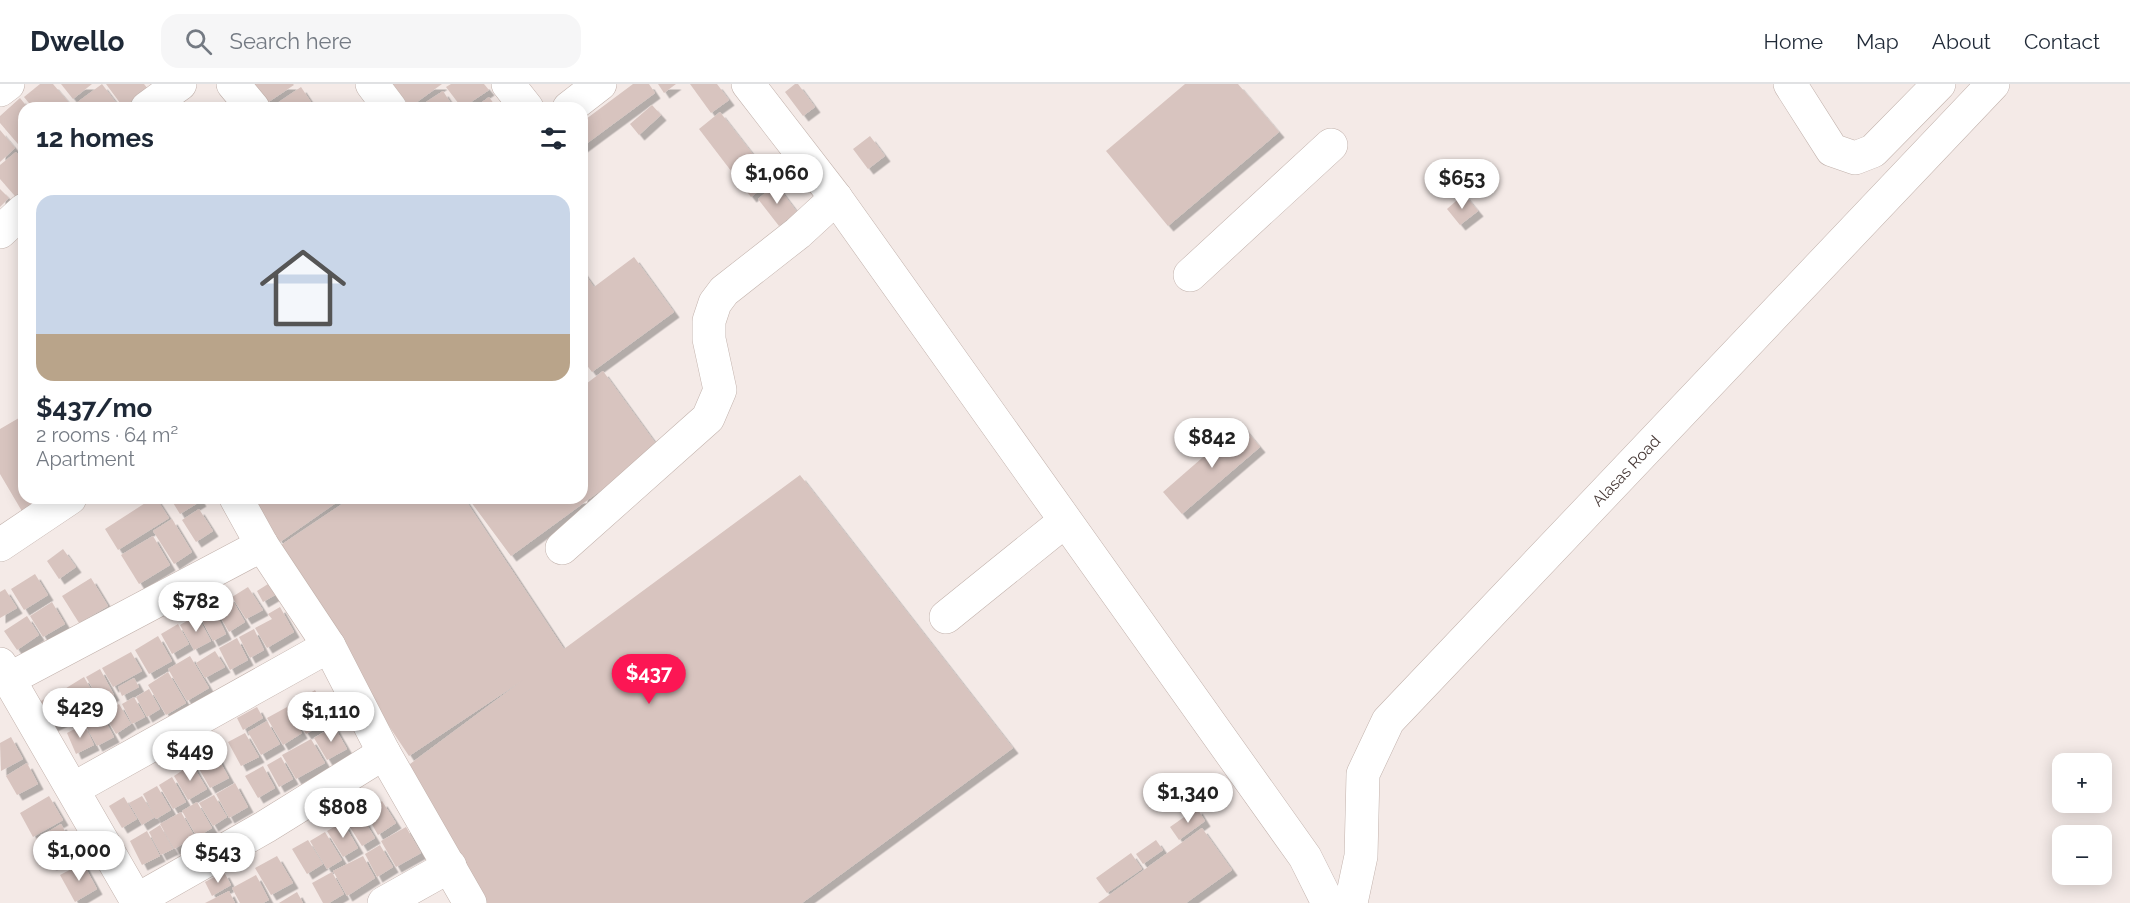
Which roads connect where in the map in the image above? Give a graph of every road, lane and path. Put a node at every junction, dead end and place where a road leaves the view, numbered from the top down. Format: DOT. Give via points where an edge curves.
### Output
graph roads {
  1 [pos="8,84"];
  2 [pos="180,84"];
  3 [pos="233,84"];
  4 [pos="372,84"];
  5 [pos="508,84"];
  6 [pos="600,84"];
  7 [pos="748,84"];
  8 [pos="1790,84"];
  9 [pos="1939,84"];
  10 [pos="1993,84"];
  11 [pos="0,90"];
  12 [pos="155,102"];
  13 [pos="248,102"];
  14 [pos="386,102"];
  15 [pos="522,102"];
  16 [pos="577,102"];
  17 [pos="1331,145"];
  18 [pos="836,198"];
  19 [pos="18,216"];
  20 [pos="0,232"];
  21 [pos="1190,275"];
  22 [pos="61,504"];
  23 [pos="239,504"];
  24 [pos="1065,521"];
  25 [pos="262,544"];
  26 [pos="0,545"];
  27 [pos="562,548"];
  28 [pos="946,617"];
  29 [pos="329,646"];
  30 [pos="4,672"];
  31 [pos="384,753"];
  32 [pos="73,789"];
  33 [pos="450,867"];
  34 [pos="137,902"];
  35 [pos="384,903"];
  36 [pos="470,903"];
  37 [pos="1328,903"];
  38 [pos="1350,903"];
  1 -- 11 [label="street"];
  2 -- 12 [label="street"];
  3 -- 13 [label="street"];
  4 -- 14 [label="street"];
  5 -- 15 [label="street"];
  6 -- 16 [label="street"];
  7 -- 18 [label="street"];
  8 -- 9 [label="street" via="1832,150 1855,158 1873,151"];
  10 -- 38 [label="street, Alasas Road" via="1388,721 1364,774 1361,856"];
  17 -- 21 [label="street"];
  18 -- 24 [label="street"];
  18 -- 27 [label="street" via="724,291 715,303 709,339 720,390 708,418"];
  19 -- 20 [label="street"];
  22 -- 26 [label="street"];
  23 -- 25 [label="street"];
  24 -- 28 [label="street"];
  24 -- 37 [label="street" via="1305,856"];
  25 -- 29 [label="street"];
  25 -- 30 [label="street"];
  29 -- 31 [label="street"];
  29 -- 32 [label="street"];
  30 -- 32 [label="street"];
  31 -- 33 [label="street"];
  31 -- 34 [label="street"];
  32 -- 34 [label="street"];
  33 -- 35 [label="street"];
  33 -- 36 [label="street"];
}
